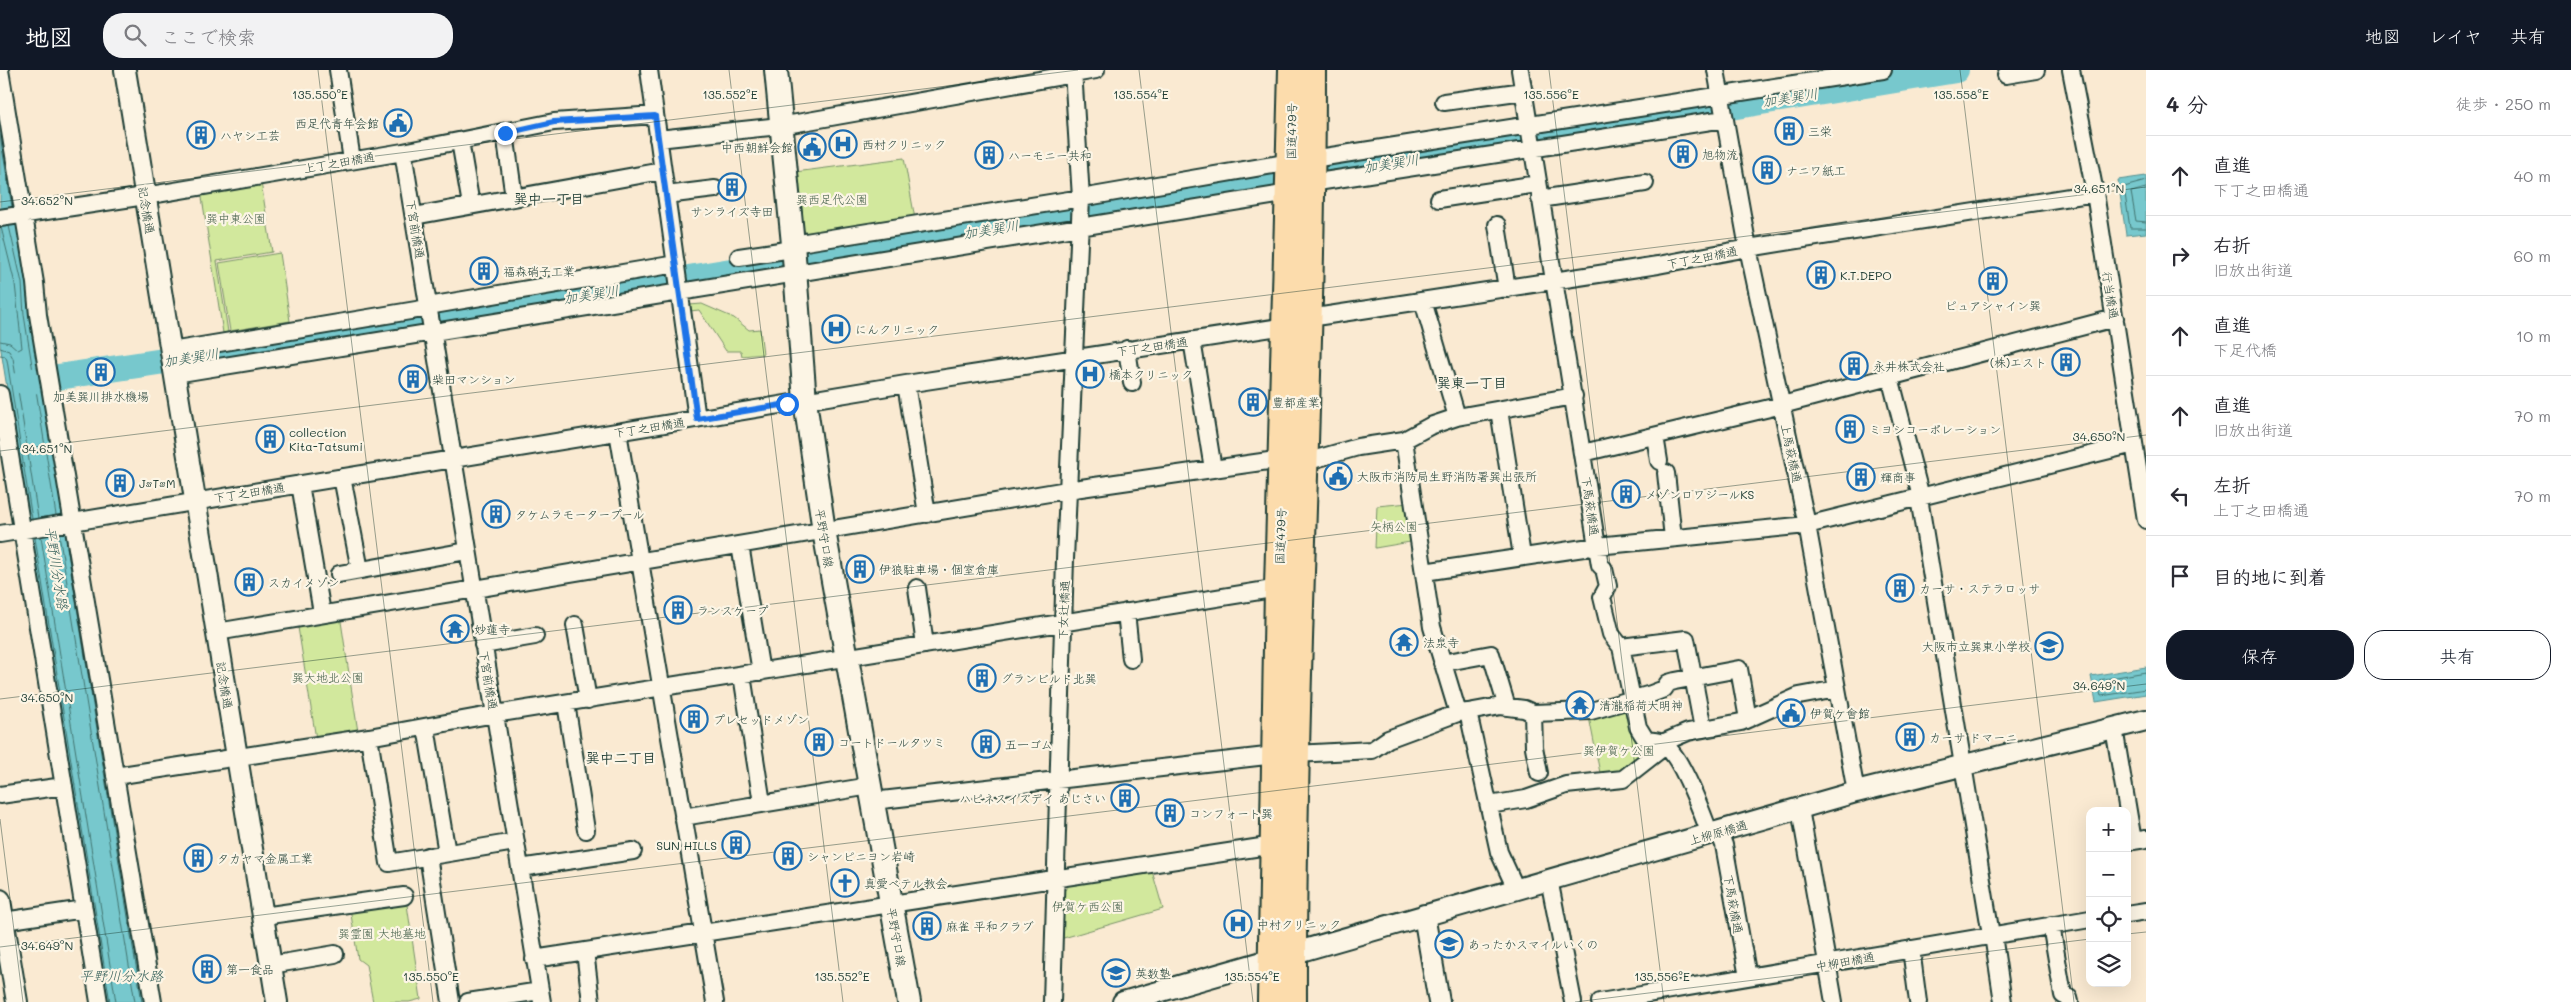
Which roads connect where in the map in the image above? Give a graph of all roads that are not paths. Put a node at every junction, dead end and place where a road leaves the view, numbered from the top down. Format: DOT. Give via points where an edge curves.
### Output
graph roads {
  1 [pos="0,70"];
  2 [pos="124,70"];
  3 [pos="338,70"];
  4 [pos="649,70"];
  5 [pos="776,70"];
  6 [pos="1096,70"];
  7 [pos="1292,70"];
  8 [pos="1312,70"];
  9 [pos="1520,70"];
  10 [pos="1716,70"];
  11 [pos="1883,70"];
  12 [pos="2036,70"];
  13 [pos="2071,70"];
  14 [pos="1073,72"];
  15 [pos="1848,73"];
  16 [pos="2006,75"];
  17 [pos="1524,91"];
  18 [pos="1444,102"];
  19 [pos="1722,110"];
  20 [pos="655,116"];
  21 [pos="780,126"];
  22 [pos="505,133"];
  23 [pos="1531,138"];
  24 [pos="460,141"];
  25 [pos="403,152"];
  26 [pos="660,155"];
  27 [pos="352,160"];
  28 [pos="1301,175"];
  29 [pos="1645,183"];
  30 [pos="715,189"];
  31 [pos="1539,192"];
  32 [pos="2095,194"];
  33 [pos="666,195"];
  34 [pos="145,196"];
  35 [pos="514,198"];
  36 [pos="1439,199"];
  37 [pos="471,205"];
  38 [pos="1080,212"];
  39 [pos="22,215"];
  40 [pos="414,216"];
  41 [pos="0,218"];
  42 [pos="1497,225"];
  43 [pos="1748,248"];
  44 [pos="739,257"];
  45 [pos="794,258"];
  46 [pos="676,266"];
  47 [pos="1554,282"];
  48 [pos="680,288"];
  49 [pos="1507,289"];
  50 [pos="1424,301"];
  51 [pos="428,308"];
  52 [pos="2115,318"];
  53 [pos="1297,322"];
  54 [pos="432,330"];
  55 [pos="1192,340"];
  56 [pos="1127,350"];
  57 [pos="1074,358"];
  58 [pos="173,362"];
  59 [pos="1890,377"];
  60 [pos="1132,383"];
  61 [pos="906,384"];
  62 [pos="0,394"];
  63 [pos="1574,396"];
  64 [pos="805,401"];
  65 [pos="1782,405"];
  66 [pos="1499,410"];
  67 [pos="1456,417"];
  68 [pos="697,419"];
  69 [pos="618,432"];
  70 [pos="1655,436"];
  71 [pos="1404,440"];
  72 [pos="2134,444"];
  73 [pos="1583,453"];
  74 [pos="452,459"];
  75 [pos="1294,460"];
  76 [pos="1213,469"];
  77 [pos="342,477"];
  78 [pos="300,484"];
  79 [pos="1067,490"];
  80 [pos="1920,497"];
  81 [pos="195,500"];
  82 [pos="927,514"];
  83 [pos="2146,520"];
  84 [pos="72,522"];
  85 [pos="1807,525"];
  86 [pos="24,530"];
  87 [pos="824,531"];
  88 [pos="0,534"];
  89 [pos="1673,538"];
  90 [pos="740,545"];
  91 [pos="1597,546"];
  92 [pos="467,551"];
  93 [pos="1522,556"];
  94 [pos="640,562"];
  95 [pos="360,570"];
  96 [pos="1424,572"];
  97 [pos="339,574"];
  98 [pos="1290,587"];
  99 [pos="474,588"];
  100 [pos="917,588"];
  101 [pos="1126,612"];
  102 [pos="322,613"];
  103 [pos="1063,622"];
  104 [pos="575,625"];
  105 [pos="216,632"];
  106 [pos="535,636"];
  107 [pos="483,645"];
  108 [pos="925,645"];
  109 [pos="1621,647"];
  110 [pos="846,657"];
  111 [pos="1131,659"];
  112 [pos="1442,663"];
  113 [pos="761,672"];
  114 [pos="742,675"];
  115 [pos="1694,677"];
  116 [pos="661,688"];
  117 [pos="1837,689"];
  118 [pos="588,700"];
  119 [pos="1634,700"];
  120 [pos="566,703"];
  121 [pos="1507,707"];
  122 [pos="1463,712"];
  123 [pos="494,714"];
  124 [pos="1533,714"];
  125 [pos="1748,719"];
  126 [pos="2146,720"];
  127 [pos="426,726"];
  128 [pos="2114,728"];
  129 [pos="1703,729"];
  130 [pos="369,737"];
  131 [pos="1663,744"];
  132 [pos="1285,754"];
  133 [pos="237,757"];
  134 [pos="1963,766"];
  135 [pos="1539,773"];
  136 [pos="115,776"];
  137 [pos="1058,779"];
  138 [pos="64,786"];
  139 [pos="1856,792"];
  140 [pos="871,794"];
  141 [pos="0,795"];
  142 [pos="762,804"];
  143 [pos="1489,806"];
  144 [pos="1800,809"];
  145 [pos="683,817"];
  146 [pos="586,830"];
  147 [pos="1715,833"];
  148 [pos="2146,839"];
  149 [pos="515,842"];
  150 [pos="1274,845"];
  151 [pos="633,851"];
  152 [pos="447,853"];
  153 [pos="428,856"];
  154 [pos="520,868"];
  155 [pos="1055,878"];
  156 [pos="1549,879"];
  157 [pos="1516,889"];
  158 [pos="404,896"];
  159 [pos="0,900"];
  160 [pos="891,903"];
  161 [pos="84,910"];
  162 [pos="2146,911"];
  163 [pos="2131,913"];
  164 [pos="1424,915"];
  165 [pos="263,916"];
  166 [pos="2086,920"];
  167 [pos="3,924"];
  168 [pos="2051,925"];
  169 [pos="704,932"];
  170 [pos="1992,935"];
  171 [pos="1911,949"];
  172 [pos="585,951"];
  173 [pos="336,954"];
  174 [pos="1283,955"];
  175 [pos="534,960"];
  176 [pos="1829,963"];
  177 [pos="271,965"];
  178 [pos="1748,977"];
  179 [pos="541,996"];
  180 [pos="1653,998"];
  181 [pos="17,1002"];
  182 [pos="99,1002"];
  183 [pos="153,1002"];
  184 [pos="276,1002"];
  185 [pos="451,1002"];
  186 [pos="468,1002"];
  187 [pos="591,1002"];
  188 [pos="715,1002"];
  189 [pos="909,1002"];
  190 [pos="1052,1002"];
  191 [pos="1123,1002"];
  192 [pos="1271,1002"];
  193 [pos="1293,1002"];
  194 [pos="1439,1002"];
  195 [pos="1573,1002"];
  196 [pos="1600,1002"];
  197 [pos="1834,1002"];
  198 [pos="1918,1002"];
  199 [pos="2003,1002"];
  200 [pos="2070,1002"];
  1 -- 39 [label="street"];
  2 -- 34 [label="street, 記念橋通"];
  3 -- 27 [label="street"];
  4 -- 20 [label="street"];
  5 -- 21 [label="main road, 平野守口線"];
  6 -- 14 [label="street"];
  7 -- 28 [label="highway, 国道479号"];
  8 -- 28 [label="highway, 国道479号"];
  9 -- 17 [label="street, 下馬萩橋通"];
  10 -- 19 [label="street, 上馬萩橋通"];
  11 -- 15 [label="street"];
  12 -- 16 [label="street"];
  13 -- 32 [label="street, 行当橋通"];
  14 -- 21 [label="street"];
  14 -- 38 [label="street, 下女辻橋通"];
  15 -- 19 [label="street"];
  17 -- 18 [label="street"];
  17 -- 23 [label="street, 下馬萩橋通"];
  19 -- 23 [label="street"];
  19 -- 23 [label="street"];
  19 -- 43 [label="street, 上馬萩橋通"];
  20 -- 22 [label="street, 上丁之田橋通" via="554,122"];
  20 -- 26 [label="street"];
  21 -- 26 [label="street"];
  21 -- 45 [label="main road, 平野守口線"];
  22 -- 24 [label="street, 上丁之田橋通"];
  22 -- 35 [label="street"];
  23 -- 28 [label="street"];
  23 -- 28 [label="street"];
  23 -- 31 [label="street, 下馬萩橋通"];
  24 -- 25 [label="street, 上丁之田橋通"];
  24 -- 37 [label="street"];
  25 -- 27 [label="street, 上丁之田橋通"];
  25 -- 40 [label="street, 下宮前橋通"];
  26 -- 33 [label="street"];
  26 -- 35 [label="street"];
  27 -- 34 [label="street, 上丁之田橋通"];
  28 -- 38 [label="street"];
  28 -- 38 [label="street"];
  28 -- 53 [label="highway, 国道479号"];
  29 -- 31 [label="street"];
  30 -- 33 [label="street"];
  31 -- 36 [label="street"];
  31 -- 47 [label="street, 下馬萩橋通"];
  32 -- 43 [label="street, 下丁之田橋通"];
  32 -- 52 [label="street, 行当橋通"];
  33 -- 46 [label="street"];
  34 -- 39 [label="street, 上丁之田橋通"];
  34 -- 58 [label="street, 記念橋通"];
  35 -- 37 [label="street"];
  37 -- 40 [label="street"];
  38 -- 45 [label="street"];
  38 -- 45 [label="street"];
  38 -- 57 [label="street, 下女辻橋通"];
  39 -- 41 [label="street, 上丁之田橋通"];
  39 -- 84 [label="street"];
  40 -- 51 [label="street, 下宮前橋通"];
  42 -- 49 [label="street"];
  43 -- 47 [label="street, 下丁之田橋通"];
  43 -- 65 [label="street, 上馬萩橋通"];
  44 -- 45 [label="street"];
  45 -- 48 [label="street"];
  45 -- 64 [label="main road, 平野守口線"];
  46 -- 48 [label="street"];
  46 -- 51 [label="street"];
  47 -- 49 [label="street, 下丁之田橋通"];
  47 -- 63 [label="street, 下馬萩橋通"];
  48 -- 54 [label="street"];
  48 -- 68 [label="street"];
  49 -- 50 [label="street, 下丁之田橋通"];
  50 -- 53 [label="street, 下丁之田橋通"];
  50 -- 67 [label="street"];
  51 -- 54 [label="street, 下宮前橋通"];
  51 -- 58 [label="street"];
  52 -- 59 [label="street"];
  52 -- 72 [label="street, 行当橋通"];
  53 -- 55 [label="street, 下丁之田橋通"];
  53 -- 75 [label="highway, 国道479号"];
  54 -- 58 [label="street"];
  54 -- 74 [label="street, 下宮前橋通"];
  55 -- 56 [label="street, 下丁之田橋通"];
  55 -- 76 [label="street"];
  56 -- 57 [label="street, 下丁之田橋通"];
  56 -- 60 [label="street"];
  57 -- 61 [label="street, 下丁之田橋通"];
  57 -- 79 [label="street, 下女辻橋通"];
  58 -- 81 [label="street, 記念橋通"];
  59 -- 65 [label="street"];
  59 -- 80 [label="street"];
  61 -- 64 [label="street, 下丁之田橋通"];
  61 -- 82 [label="street"];
  62 -- 86 [label="street"];
  63 -- 66 [label="street"];
  63 -- 73 [label="street, 下馬萩橋通"];
  64 -- 68 [label="street, 下丁之田橋通"];
  64 -- 87 [label="main road, 平野守口線"];
  65 -- 70 [label="street"];
  65 -- 85 [label="street, 上馬萩橋通"];
  66 -- 67 [label="street"];
  66 -- 93 [label="street"];
  67 -- 71 [label="street"];
  68 -- 69 [label="street, 下丁之田橋通"];
  69 -- 74 [label="street, 下丁之田橋通"];
  69 -- 94 [label="street"];
  70 -- 73 [label="street"];
  70 -- 89 [label="street"];
  71 -- 75 [label="street"];
  71 -- 96 [label="street"];
  72 -- 80 [label="street"];
  72 -- 83 [label="street, 行当橋通"];
  73 -- 91 [label="street, 下馬萩橋通"];
  74 -- 77 [label="street, 下丁之田橋通"];
  74 -- 92 [label="street, 下宮前橋通"];
  75 -- 76 [label="street"];
  75 -- 98 [label="highway, 国道479号"];
  76 -- 79 [label="street"];
  77 -- 78 [label="street, 下丁之田橋通"];
  77 -- 95 [label="street"];
  78 -- 81 [label="street, 下丁之田橋通"];
  78 -- 102 [label="street"];
  79 -- 82 [label="street"];
  79 -- 103 [label="street, 下女辻橋通"];
  80 -- 85 [label="street"];
  80 -- 134 [label="street"];
  81 -- 84 [label="street, 下丁之田橋通"];
  81 -- 105 [label="street, 記念橋通"];
  82 -- 87 [label="street"];
  84 -- 86 [label="street, 下丁之田橋通"];
  84 -- 136 [label="street"];
  85 -- 89 [label="street"];
  85 -- 117 [label="street, 上馬萩橋通"];
  86 -- 88 [label="street"];
  86 -- 138 [label="street"];
  87 -- 90 [label="street"];
  87 -- 110 [label="main road, 平野守口線"];
  89 -- 91 [label="street"];
  90 -- 94 [label="street"];
  90 -- 113 [label="street"];
  91 -- 93 [label="street"];
  91 -- 109 [label="street, 下馬萩橋通" via="1608,586 1602,597 1604,608 1611,634"];
  92 -- 95 [label="street"];
  92 -- 99 [label="street, 下宮前橋通"];
  93 -- 96 [label="street"];
  94 -- 99 [label="street"];
  94 -- 116 [label="street"];
  95 -- 97 [label="street"];
  96 -- 112 [label="street" via="1432,627"];
  98 -- 101 [label="street"];
  98 -- 132 [label="highway, 国道479号"];
  99 -- 102 [label="street"];
  99 -- 107 [label="street, 下宮前橋通"];
  100 -- 108 [label="street"];
  101 -- 103 [label="street"];
  101 -- 111 [label="street"];
  102 -- 105 [label="street"];
  103 -- 108 [label="street"];
  103 -- 137 [label="street, 下女辻橋通"];
  104 -- 118 [label="street"];
  105 -- 133 [label="street, 記念橋通"];
  106 -- 107 [label="street"];
  107 -- 123 [label="street, 下宮前橋通"];
  108 -- 110 [label="street"];
  109 -- 115 [label="street" via="1686,639"];
  109 -- 119 [label="street, 下馬萩橋通"];
  110 -- 113 [label="street"];
  110 -- 140 [label="main road, 平野守口線"];
  112 -- 121 [label="street" via="1491,654"];
  112 -- 122 [label="street"];
  113 -- 114 [label="street"];
  114 -- 116 [label="street"];
  114 -- 142 [label="street"];
  115 -- 119 [label="street" via="1668,684 1664,689"];
  115 -- 125 [label="street" via="1739,669"];
  115 -- 129 [label="street"];
  116 -- 118 [label="street"];
  116 -- 145 [label="street"];
  117 -- 125 [label="street" via="1799,696"];
  117 -- 139 [label="street, 上馬萩橋通"];
  118 -- 120 [label="street"];
  119 -- 124 [label="street" via="1591,711"];
  119 -- 131 [label="street, 下馬萩橋通" via="1638,727 1646,740"];
  120 -- 123 [label="street"];
  120 -- 146 [label="street"];
  121 -- 122 [label="street"];
  121 -- 124 [label="street"];
  122 -- 132 [label="street" via="1388,739 1372,750"];
  122 -- 143 [label="street"];
  123 -- 127 [label="street"];
  123 -- 149 [label="street, 下宮前橋通"];
  124 -- 135 [label="street"];
  125 -- 129 [label="street"];
  126 -- 128 [label="street, 上柳原橋通"];
  127 -- 130 [label="street"];
  127 -- 152 [label="street"];
  128 -- 134 [label="street, 上柳原橋通"];
  128 -- 148 [label="street" via="2133,841"];
  129 -- 131 [label="street"];
  130 -- 133 [label="street"];
  130 -- 153 [label="street" via="390,863"];
  131 -- 143 [label="street" via="1623,779 1566,785 1526,799"];
  131 -- 147 [label="street, 下馬萩橋通" via="1689,781"];
  132 -- 137 [label="street"];
  132 -- 150 [label="highway, 国道479号"];
  132 -- 174 [label="highway, 国道479号"];
  133 -- 136 [label="street"];
  133 -- 165 [label="street, 記念橋通"];
  134 -- 139 [label="street, 上柳原橋通"];
  134 -- 170 [label="street"];
  136 -- 183 [label="street"];
  137 -- 140 [label="street"];
  137 -- 155 [label="street, 下女辻橋通"];
  138 -- 141 [label="street"];
  138 -- 161 [label="street"];
  139 -- 144 [label="street, 上柳原橋通"];
  140 -- 142 [label="street"];
  140 -- 160 [label="main road, 平野守口線"];
  142 -- 145 [label="street"];
  143 -- 157 [label="street" via="1499,852"];
  144 -- 147 [label="street, 上柳原橋通"];
  144 -- 176 [label="street"];
  145 -- 169 [label="street"];
  147 -- 156 [label="street, 上柳原橋通"];
  147 -- 178 [label="street, 下馬萩橋通" via="1724,845"];
  149 -- 152 [label="street"];
  149 -- 154 [label="street, 下宮前橋通"];
  150 -- 155 [label="street"];
  150 -- 174 [label="highway, 国道479号"];
  151 -- 154 [label="street"];
  152 -- 153 [label="street"];
  153 -- 185 [label="street"];
  154 -- 175 [label="street, 下宮前橋通"];
  155 -- 160 [label="street"];
  155 -- 190 [label="street, 下女辻橋通"];
  156 -- 157 [label="street, 上柳原橋通"];
  156 -- 195 [label="street"];
  157 -- 164 [label="street, 上柳原橋通"];
  158 -- 165 [label="street"];
  159 -- 167 [label="street"];
  160 -- 169 [label="street"];
  160 -- 189 [label="main road, 平野守口線"];
  161 -- 167 [label="street"];
  161 -- 182 [label="street"];
  162 -- 163 [label="street"];
  164 -- 174 [label="street, 上柳原橋通"];
  164 -- 194 [label="street"];
  165 -- 177 [label="street, 記念橋通"];
  166 -- 168 [label="street, 中柳田橋通"];
  167 -- 181 [label="street"];
  168 -- 170 [label="street, 中柳田橋通"];
  168 -- 200 [label="street" via="2062,995"];
  169 -- 172 [label="street"];
  169 -- 188 [label="street"];
  170 -- 171 [label="street, 中柳田橋通"];
  170 -- 199 [label="street"];
  171 -- 176 [label="street, 中柳田橋通"];
  171 -- 198 [label="street"];
  172 -- 175 [label="street"];
  172 -- 187 [label="street"];
  173 -- 177 [label="street"];
  174 -- 191 [label="street, 上柳原橋通"];
  174 -- 192 [label="highway, 国道479号"];
  174 -- 193 [label="highway, 国道479号"];
  175 -- 179 [label="street, 下宮前橋通"];
  176 -- 178 [label="street, 中柳田橋通"];
  176 -- 197 [label="street"];
  177 -- 184 [label="street, 記念橋通"];
  178 -- 180 [label="street, 中柳田橋通"];
  179 -- 186 [label="street"];
  180 -- 196 [label="street, 中柳田橋通"];
}
